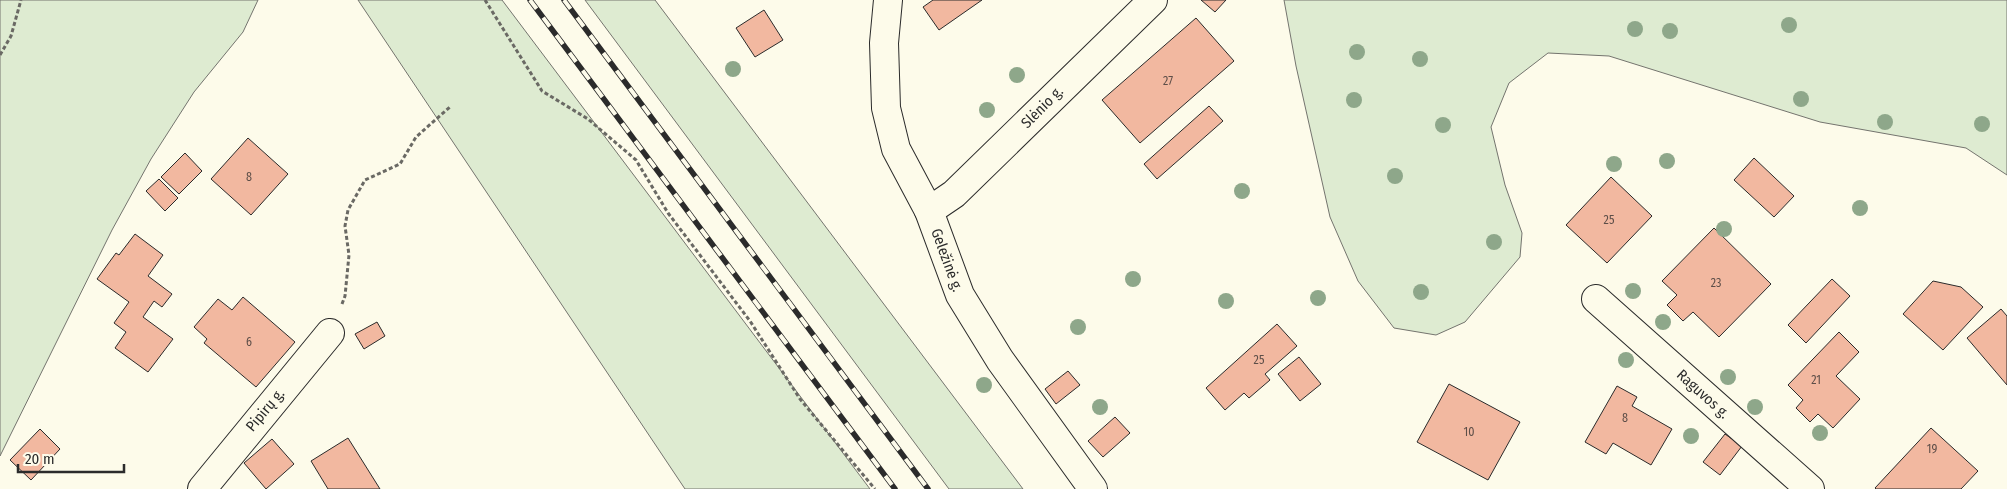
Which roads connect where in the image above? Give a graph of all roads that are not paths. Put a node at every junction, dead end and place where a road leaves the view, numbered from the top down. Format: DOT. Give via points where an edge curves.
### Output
graph roads {
  1 [pos="888,0"];
  2 [pos="1153,0"];
  3 [pos="929,211"];
  4 [pos="1596,299"];
  5 [pos="330,332"];
  6 [pos="202,489"];
  7 [pos="1093,489"];
  8 [pos="1810,489"];
  1 -- 3 [label="street, Geležinė g." via="884,43 886,108 896,149"];
  2 -- 3 [label="street, Slėnio g." via="954,194"];
  3 -- 7 [label="street, Geležinė g." via="960,296 1000,360"];
  4 -- 8 [label="street, Raguvos g."];
  5 -- 6 [label="street, Pipirų g."];
}
